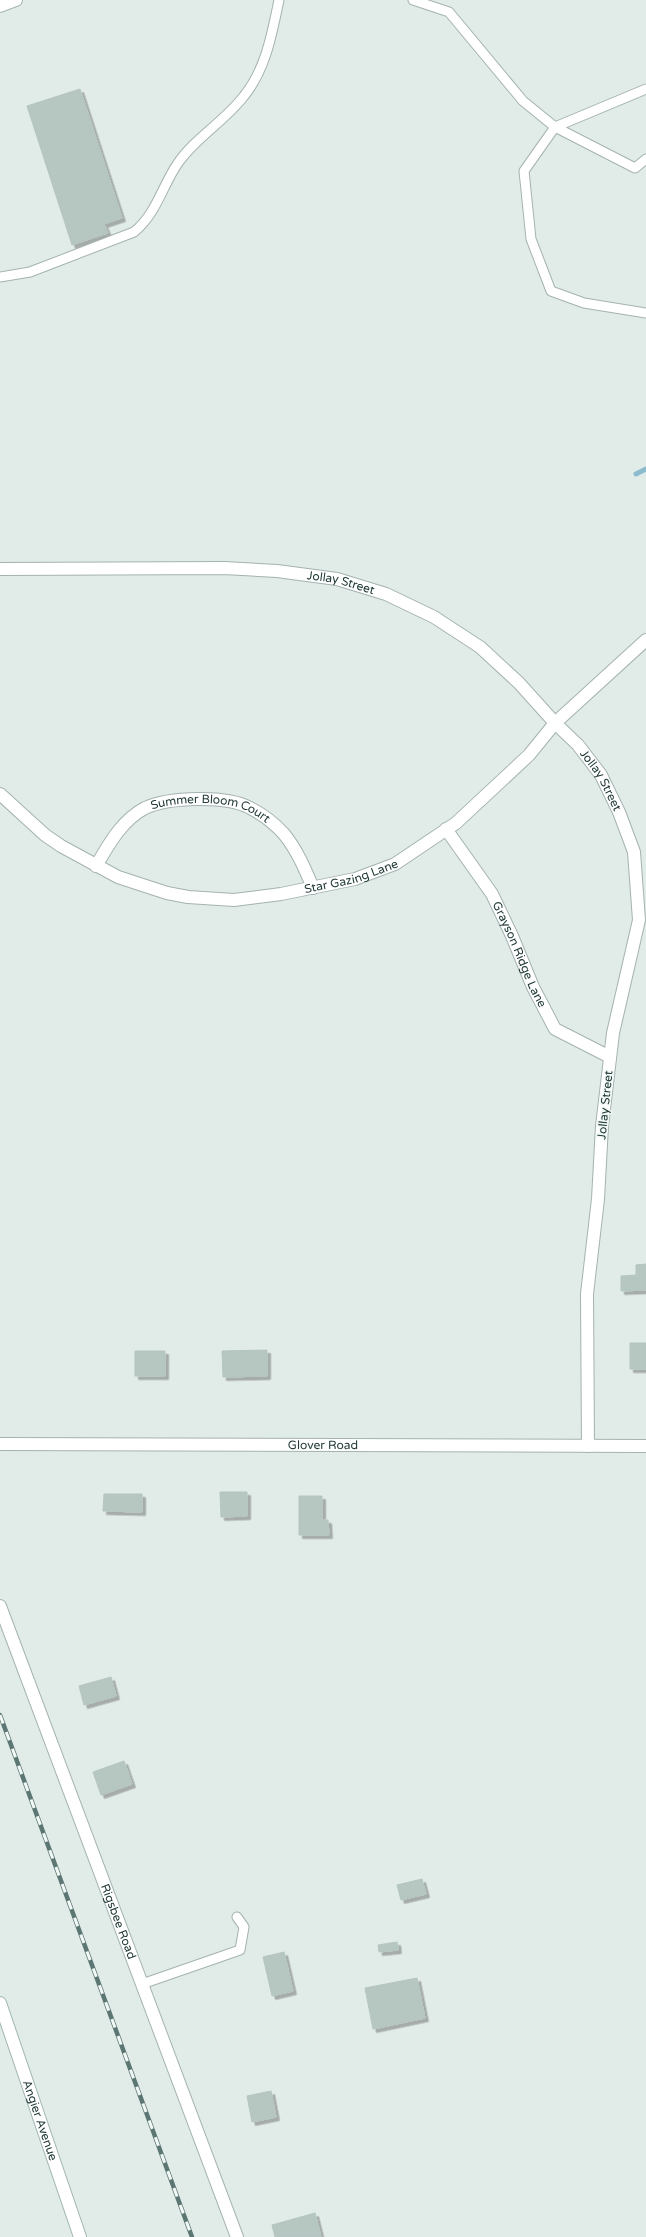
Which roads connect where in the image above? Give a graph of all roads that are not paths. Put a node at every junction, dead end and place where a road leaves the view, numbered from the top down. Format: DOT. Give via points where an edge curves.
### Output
graph roads {
  1 [pos="16,0"];
  2 [pos="279,0"];
  3 [pos="413,0"];
  4 [pos="0,6"];
  5 [pos="646,89"];
  6 [pos="555,127"];
  7 [pos="646,159"];
  8 [pos="0,277"];
  9 [pos="646,313"];
  10 [pos="0,568"];
  11 [pos="646,640"];
  12 [pos="555,724"];
  13 [pos="0,794"];
  14 [pos="446,829"];
  15 [pos="96,866"];
  16 [pos="313,888"];
  17 [pos="610,1057"];
  18 [pos="0,1444"];
  19 [pos="588,1446"];
  20 [pos="646,1446"];
  21 [pos="0,1606"];
  22 [pos="237,1917"];
  23 [pos="142,1984"];
  24 [pos="0,2003"];
  25 [pos="80,2237"];
  26 [pos="237,2237"];
  1 -- 4 [label="street"];
  2 -- 8 [label="lane" via="269,44 258,75 244,97 194,143 177,163 144,224 134,232 30,272"];
  3 -- 6 [label="lane" via="449,12 523,102"];
  5 -- 6 [label="lane"];
  6 -- 7 [label="lane" via="635,168"];
  6 -- 9 [label="lane" via="524,171 531,239 551,291 584,304"];
  10 -- 12 [label="street, Jollay Street" via="224,568 277,571 337,579 386,594 434,617 480,647 519,683"];
  11 -- 12 [label="street, Star Gazing Lane"];
  12 -- 14 [label="street, Star Gazing Lane" via="529,755"];
  12 -- 17 [label="street, Jollay Street" via="578,745 601,775 634,852 639,920 613,1033"];
  13 -- 15 [label="street, Star Gazing Lane" via="46,835"];
  14 -- 16 [label="street, Star Gazing Lane" via="395,864 355,879"];
  14 -- 17 [label="street, Grayson Ridge Lane" via="492,894 533,987 555,1029"];
  15 -- 16 [label="street, Star Gazing Lane" via="142,886 188,897 234,900"];
  15 -- 16 [label="street, Summer Bloom Court" via="119,830 145,808 163,802 184,800 228,801 249,807 283,833 295,850"];
  17 -- 19 [label="street, Jollay Street" via="587,1294"];
  18 -- 19 [label="street, Glover Road"];
  19 -- 20 [label="street, Glover Road"];
  21 -- 23 [label="street, Rigsbee Road"];
  22 -- 23 [label="lane" via="244,1927 240,1950"];
  23 -- 26 [label="street, Rigsbee Road"];
  24 -- 25 [label="street, Angier Avenue"];
}
